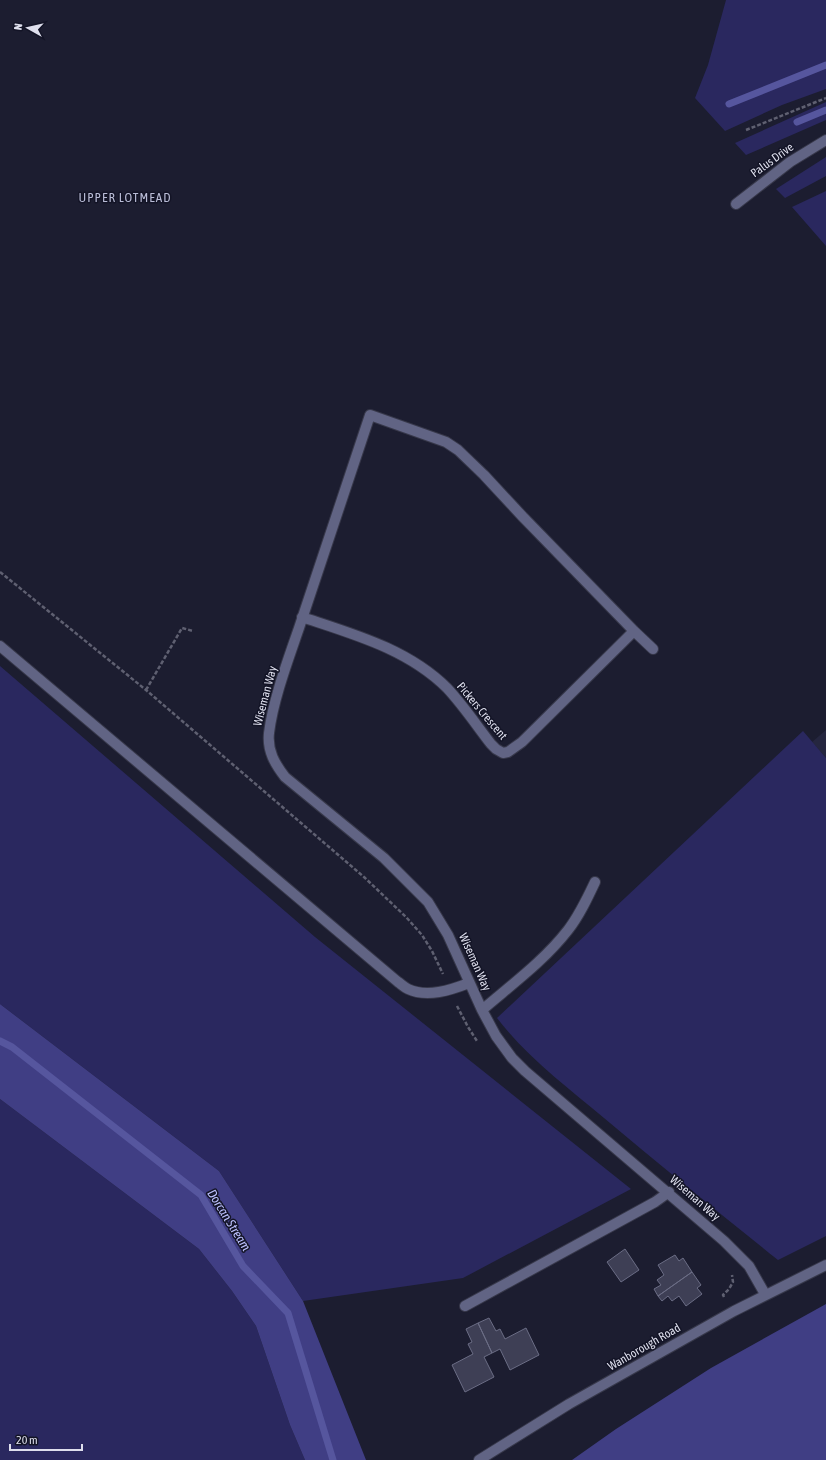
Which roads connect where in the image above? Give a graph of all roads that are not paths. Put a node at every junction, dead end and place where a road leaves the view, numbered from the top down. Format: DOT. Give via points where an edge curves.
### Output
graph roads {
  1 [pos="826,140"];
  2 [pos="736,204"];
  3 [pos="302,617"];
  4 [pos="634,631"];
  5 [pos="0,646"];
  6 [pos="653,649"];
  7 [pos="595,882"];
  8 [pos="469,983"];
  9 [pos="482,1010"];
  10 [pos="669,1192"];
  11 [pos="826,1265"];
  12 [pos="765,1294"];
  13 [pos="465,1306"];
  14 [pos="479,1460"];
  1 -- 2 [label="street, Palus Drive" via="790,162"];
  3 -- 4 [label="street, Pickers Crescent" via="380,644 409,658 447,689 491,744 503,753 522,742"];
  3 -- 4 [label="street, Wiseman Way" via="370,415 446,442 458,450"];
  3 -- 8 [label="street, Wiseman Way" via="268,734 274,764 285,777 384,858 428,902 448,935"];
  4 -- 6 [label="street"];
  5 -- 8 [label="street" via="398,982 409,989 424,992 450,990"];
  7 -- 9 [label="street, Wiseman Way" via="568,930 546,954"];
  8 -- 9 [label="street, Wiseman Way"];
  9 -- 10 [label="street, Wiseman Way" via="496,1036 525,1071"];
  10 -- 12 [label="street, Wiseman Way" via="736,1252 749,1266"];
  10 -- 13 [label="street"];
  11 -- 12 [label="street, Wanborough Road"];
  12 -- 14 [label="street, Wanborough Road" via="569,1404"];
}
